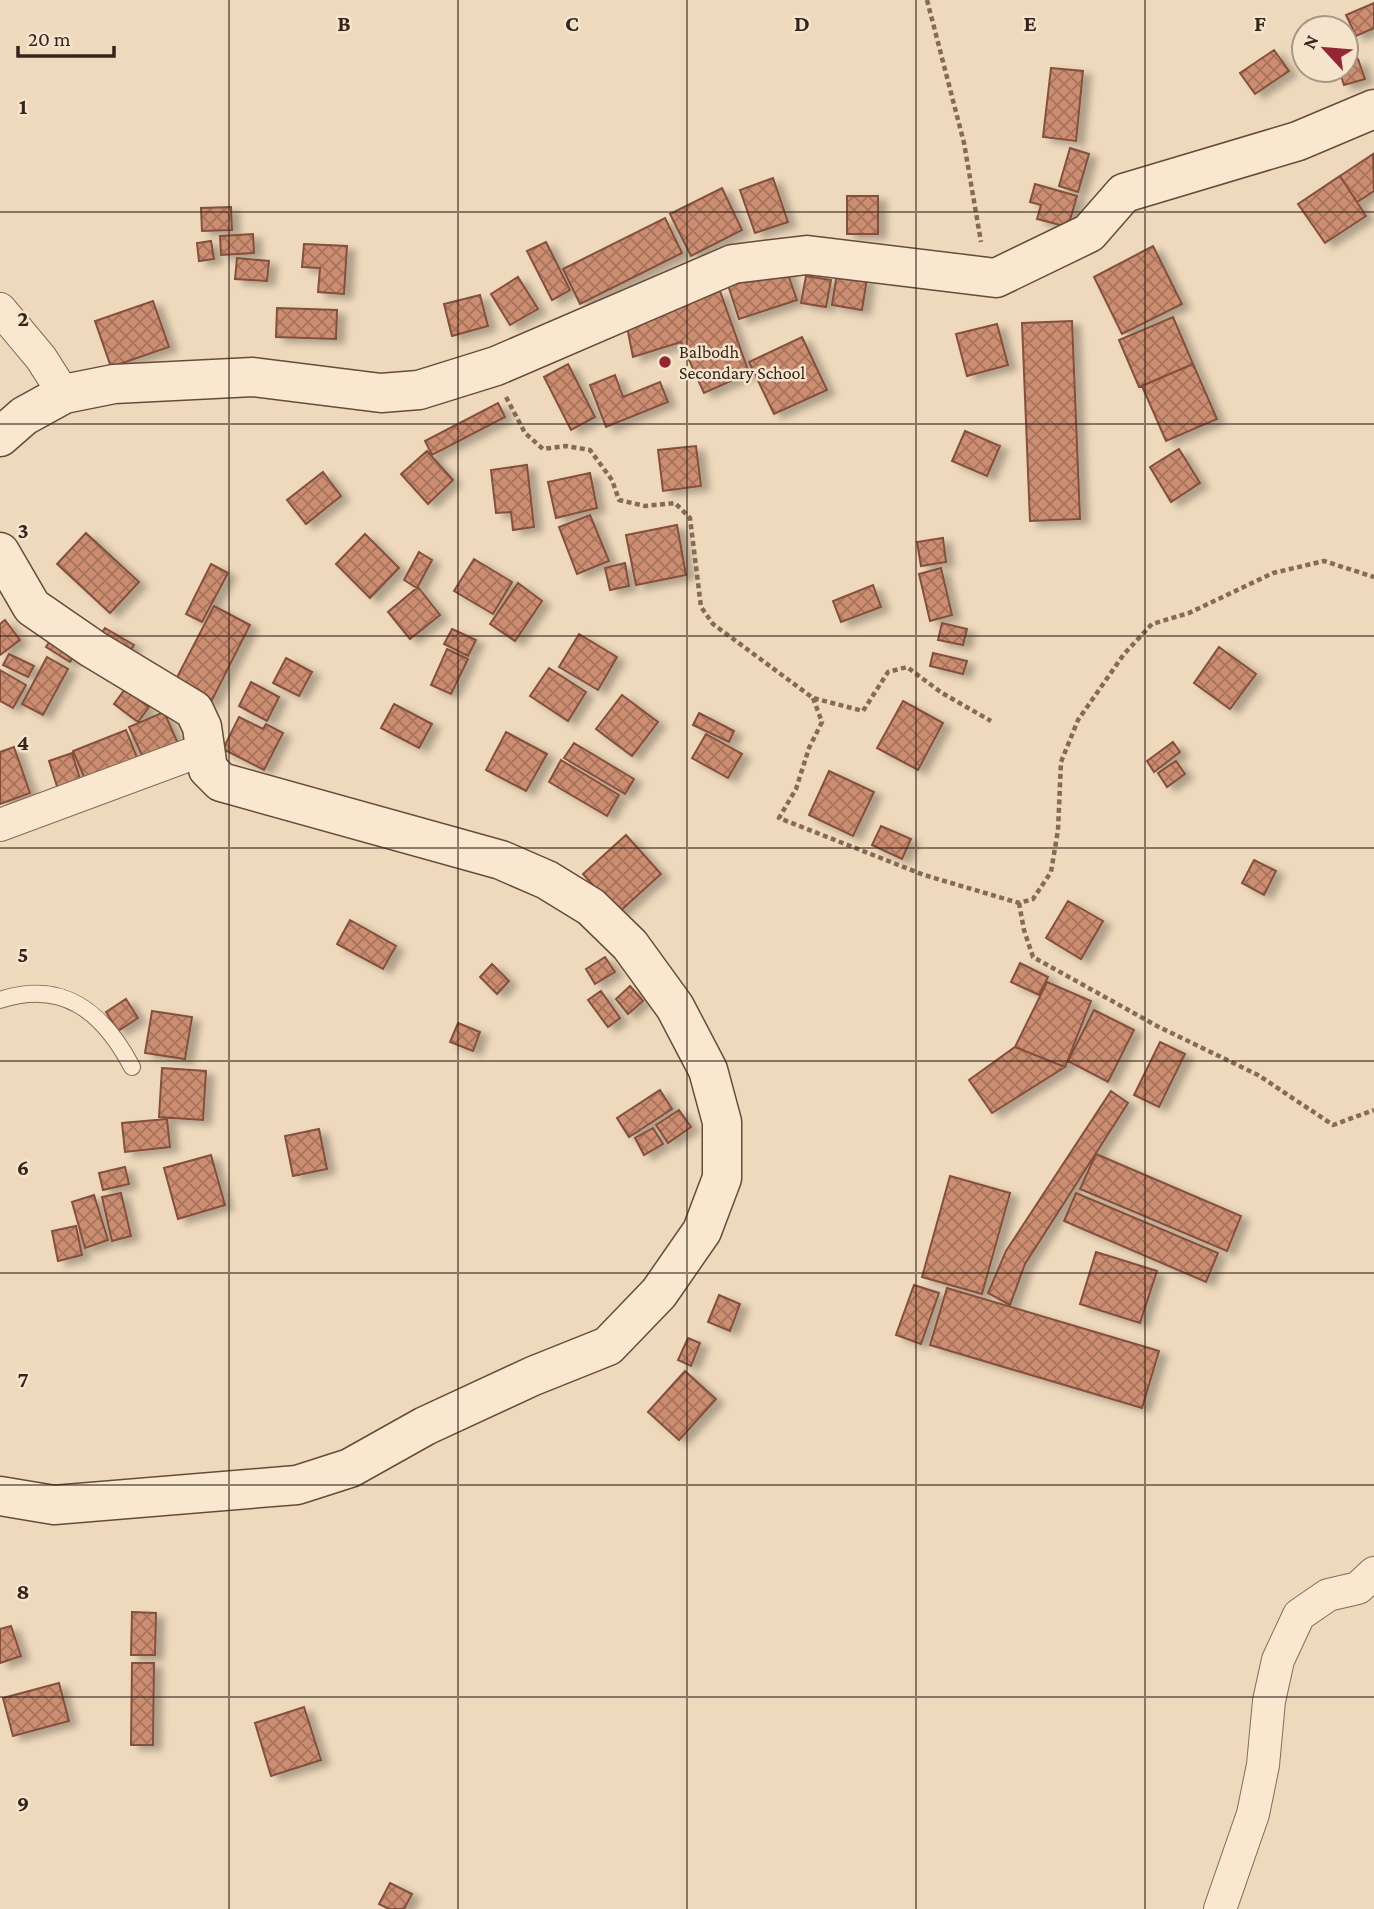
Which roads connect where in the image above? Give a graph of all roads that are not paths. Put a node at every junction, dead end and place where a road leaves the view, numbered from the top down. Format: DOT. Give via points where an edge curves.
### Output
graph roads {
  1 [pos="1374,109"];
  2 [pos="0,309"];
  3 [pos="64,394"];
  4 [pos="0,436"];
  5 [pos="0,552"];
  6 [pos="205,749"];
  7 [pos="0,825"];
  8 [pos="0,1000"];
  9 [pos="132,1067"];
  10 [pos="0,1496"];
  11 [pos="1374,1573"];
  12 [pos="1220,1909"];
  1 -- 3 [label="main road" via="1298,141 1124,192 1089,233 996,278 807,255 733,264 496,366 419,390 381,393 254,377 114,384"];
  2 -- 3 [label="street"];
  3 -- 4 [label="main road" via="24,416"];
  5 -- 6 [label="main road" via="32,607 194,710"];
  6 -- 7 [label="street"];
  6 -- 10 [label="main road" via="208,769 221,782 501,860 547,880 591,907 630,945 675,1007 708,1070 722,1122 722,1178 702,1231 659,1293 608,1346 425,1426 350,1468 297,1485 54,1506"];
  8 -- 9 [label="lane" via="21,993 58,994 89,1010 122,1047"];
  11 -- 12 [label="street" via="1358,1588 1328,1595 1299,1615 1278,1660 1253,1814"];
}
